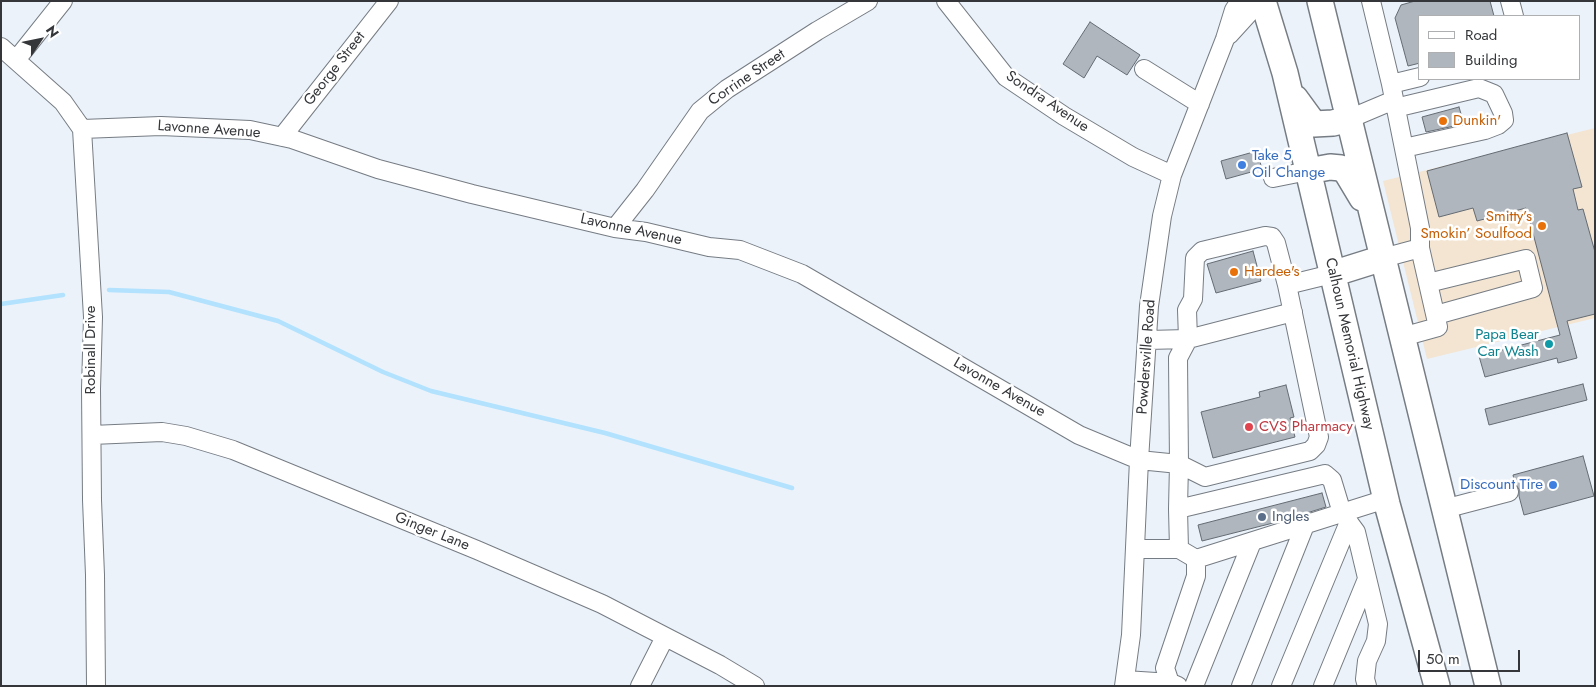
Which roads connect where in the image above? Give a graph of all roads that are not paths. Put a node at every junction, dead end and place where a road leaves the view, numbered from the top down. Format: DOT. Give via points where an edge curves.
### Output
graph roads {
  1 [pos="63,1"];
  2 [pos="389,1"];
  3 [pos="868,1"];
  4 [pos="946,1"];
  5 [pos="1262,1"];
  6 [pos="1320,1"];
  7 [pos="1371,1"];
  8 [pos="1510,1"];
  9 [pos="1234,4"];
  10 [pos="1514,15"];
  11 [pos="1225,39"];
  12 [pos="1,47"];
  13 [pos="16,60"];
  14 [pos="1144,69"];
  15 [pos="1418,79"];
  16 [pos="1288,88"];
  17 [pos="1393,98"];
  18 [pos="1200,104"];
  19 [pos="1349,119"];
  20 [pos="82,129"];
  21 [pos="282,137"];
  22 [pos="1404,148"];
  23 [pos="1308,171"];
  24 [pos="1172,175"];
  25 [pos="1273,178"];
  26 [pos="1373,215"];
  27 [pos="615,228"];
  28 [pos="1420,248"];
  29 [pos="1383,258"];
  30 [pos="1332,274"];
  31 [pos="1428,283"];
  32 [pos="1287,285"];
  33 [pos="1292,312"];
  34 [pos="1436,315"];
  35 [pos="1402,337"];
  36 [pos="1147,340"];
  37 [pos="1188,340"];
  38 [pos="92,435"];
  39 [pos="1139,460"];
  40 [pos="1179,464"];
  41 [pos="1509,492"];
  42 [pos="1386,499"];
  43 [pos="1178,509"];
  44 [pos="1444,509"];
  45 [pos="1345,517"];
  46 [pos="1305,525"];
  47 [pos="1252,542"];
  48 [pos="1136,549"];
  49 [pos="1179,549"];
  50 [pos="1196,559"];
  51 [pos="1367,578"];
  52 [pos="666,637"];
  53 [pos="1124,683"];
  54 [pos="1174,685"];
  55 [pos="96,686"];
  56 [pos="640,686"];
  57 [pos="755,686"];
  58 [pos="1194,686"];
  59 [pos="1242,686"];
  60 [pos="1281,686"];
  61 [pos="1322,686"];
  62 [pos="1367,686"];
  63 [pos="1437,686"];
  64 [pos="1488,686"];
  1 -- 13 [label="street"];
  2 -- 21 [label="street, George Street"];
  3 -- 27 [label="street, Corrine Street" via="727,89 700,111"];
  4 -- 24 [label="street, Sondra Avenue" via="1006,77 1072,121 1133,157"];
  5 -- 11 [label="street, Powdersville Road"];
  5 -- 16 [label="highway, Calhoun Memorial Highway"];
  6 -- 19 [label="highway"];
  7 -- 17 [label="street"];
  8 -- 10 [label="street"];
  9 -- 11 [label="street, Powdersville Road"];
  11 -- 18 [label="street, Powdersville Road"];
  12 -- 13 [label="street"];
  13 -- 20 [label="street" via="63,102"];
  14 -- 18 [label="street"];
  15 -- 17 [label="street"];
  16 -- 19 [label="highway" via="1314,124 1333,124"];
  16 -- 23 [label="highway, Calhoun Memorial Highway"];
  17 -- 19 [label="street"];
  17 -- 22 [label="street"];
  17 -- 22 [label="street" via="1479,88 1494,94 1503,113 1504,120 1485,130"];
  18 -- 24 [label="street, Powdersville Road"];
  19 -- 26 [label="highway"];
  20 -- 21 [label="street, Lavonne Avenue" via="161,126 250,130"];
  20 -- 38 [label="street, Robinall Drive" via="93,317"];
  21 -- 27 [label="street, Lavonne Avenue" via="378,169"];
  22 -- 28 [label="street" via="1420,228"];
  23 -- 25 [label="street"];
  23 -- 26 [label="highway" via="1341,168"];
  23 -- 30 [label="highway, Calhoun Memorial Highway"];
  24 -- 36 [label="street, Powdersville Road" via="1162,216"];
  26 -- 29 [label="highway"];
  27 -- 39 [label="street, Lavonne Avenue" via="740,250 802,274 1080,435"];
  28 -- 29 [label="street"];
  28 -- 31 [label="street"];
  29 -- 30 [label="highway"];
  29 -- 35 [label="highway"];
  30 -- 32 [label="street"];
  30 -- 42 [label="highway, Calhoun Memorial Highway"];
  31 -- 34 [label="street"];
  31 -- 34 [label="street" via="1526,259 1534,288"];
  32 -- 33 [label="street"];
  32 -- 37 [label="street" via="1272,237 1202,251 1195,258 1193,298 1187,310"];
  33 -- 37 [label="street"];
  33 -- 40 [label="street" via="1319,438 1316,444 1310,451 1204,477"];
  34 -- 35 [label="street" via="1438,327"];
  35 -- 44 [label="highway"];
  36 -- 37 [label="street"];
  36 -- 39 [label="street, Powdersville Road"];
  37 -- 40 [label="street" via="1178,358"];
  38 -- 52 [label="street, Ginger Lane" via="162,432 222,446 494,557 602,604"];
  38 -- 55 [label="street, Robinall Drive"];
  39 -- 40 [label="street, Lavonne Avenue"];
  39 -- 48 [label="street, Powdersville Road"];
  40 -- 43 [label="street"];
  41 -- 44 [label="street"];
  42 -- 45 [label="street"];
  42 -- 63 [label="highway, Calhoun Memorial Highway"];
  43 -- 45 [label="street" via="1325,474 1332,480"];
  43 -- 49 [label="street"];
  44 -- 64 [label="highway"];
  45 -- 46 [label="street"];
  45 -- 51 [label="street" via="1356,532"];
  45 -- 60 [label="street"];
  46 -- 47 [label="street"];
  46 -- 59 [label="street"];
  47 -- 50 [label="street"];
  47 -- 58 [label="street"];
  48 -- 49 [label="street"];
  48 -- 53 [label="street, Powdersville Road" via="1131,635"];
  49 -- 50 [label="street"];
  50 -- 54 [label="street" via="1196,576 1165,668"];
  51 -- 61 [label="street"];
  51 -- 62 [label="street" via="1378,624 1376,641 1367,661"];
  52 -- 56 [label="street"];
  52 -- 57 [label="street, Ginger Lane"];
  53 -- 54 [label="street"];
}
